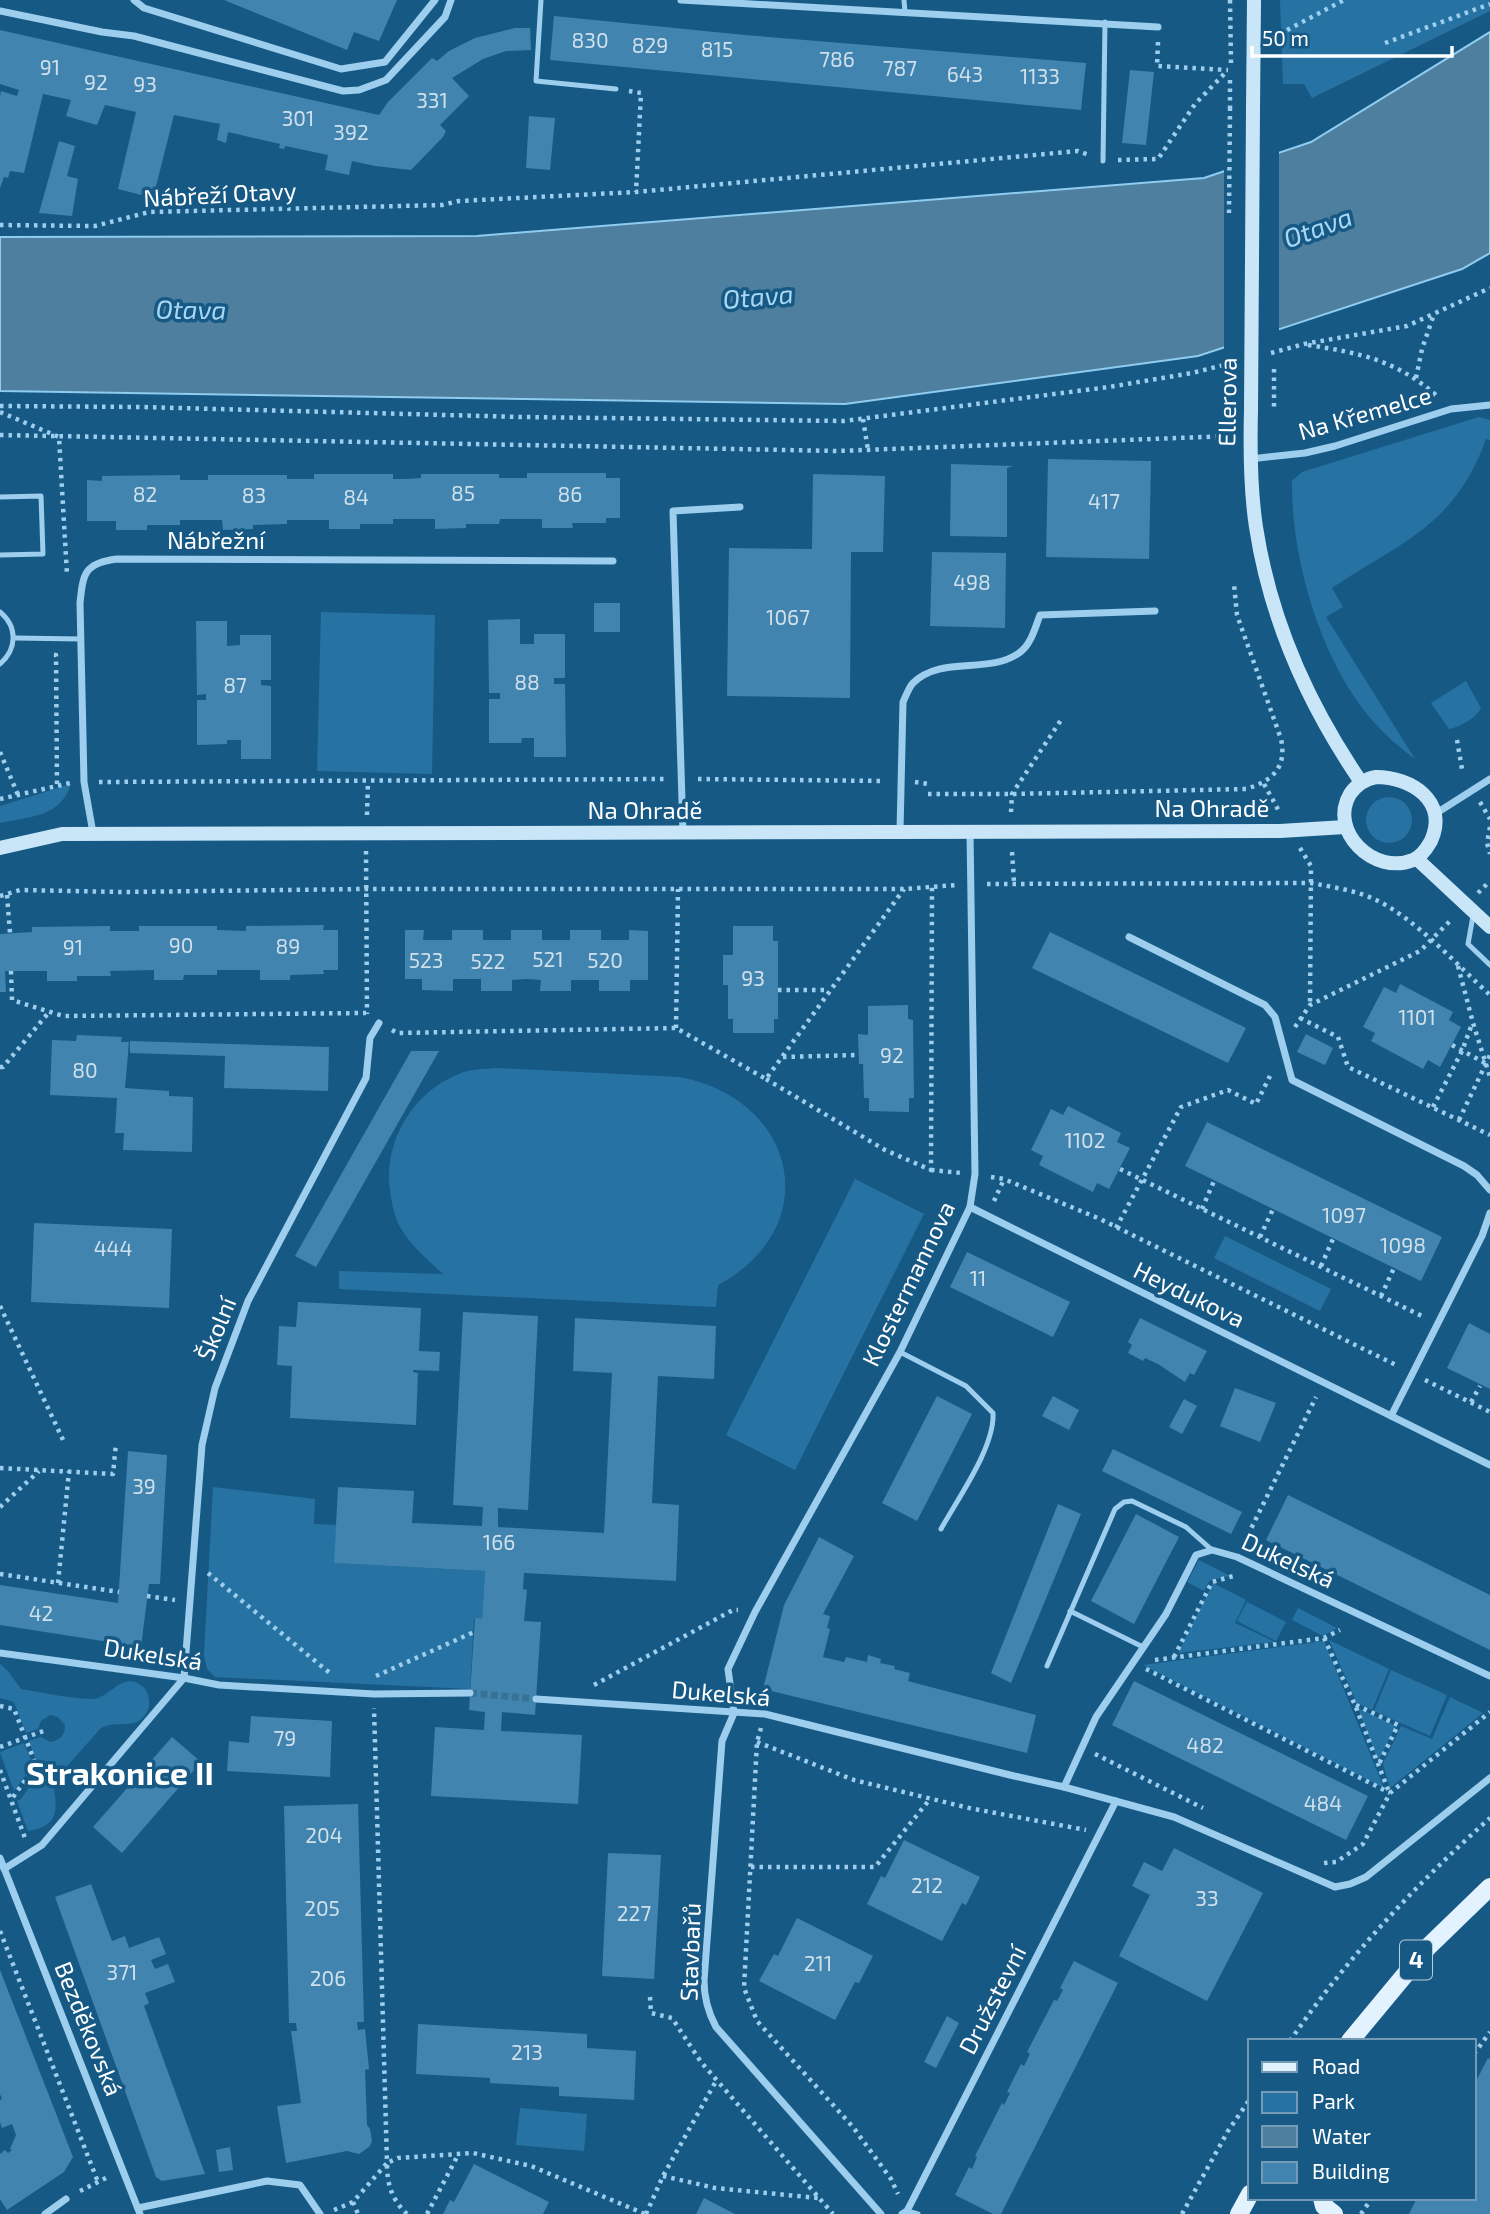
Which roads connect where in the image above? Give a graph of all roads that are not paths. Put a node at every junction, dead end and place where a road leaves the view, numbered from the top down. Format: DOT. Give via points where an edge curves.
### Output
graph roads {
  1 [pos="134,0"];
  2 [pos="435,0"];
  3 [pos="452,0"];
  4 [pos="541,0"];
  5 [pos="681,0"];
  6 [pos="904,0"];
  7 [pos="1254,0"];
  8 [pos="756,2"];
  9 [pos="0,11"];
  10 [pos="905,12"];
  11 [pos="1105,22"];
  12 [pos="1158,27"];
  13 [pos="616,89"];
  14 [pos="1103,161"];
  15 [pos="1490,405"];
  16 [pos="1250,460"];
  17 [pos="0,497"];
  18 [pos="740,507"];
  19 [pos="0,555"];
  20 [pos="613,561"];
  21 [pos="1154,611"];
  22 [pos="0,612"];
  23 [pos="14,638"];
  24 [pos="81,639"];
  25 [pos="0,664"];
  26 [pos="1490,779"];
  27 [pos="1361,782"];
  28 [pos="1435,815"];
  29 [pos="1345,827"];
  30 [pos="900,832"];
  31 [pos="970,832"];
  32 [pos="93,834"];
  33 [pos="683,834"];
  34 [pos="0,848"];
  35 [pos="1417,859"];
  36 [pos="1474,913"];
  37 [pos="1490,927"];
  38 [pos="1129,937"];
  39 [pos="1490,965"];
  40 [pos="379,1023"];
  41 [pos="1490,1190"];
  42 [pos="970,1207"];
  43 [pos="1490,1213"];
  44 [pos="1486,1237"];
  45 [pos="900,1352"];
  46 [pos="1391,1416"];
  47 [pos="1490,1465"];
  48 [pos="941,1529"];
  49 [pos="1212,1550"];
  50 [pos="1070,1611"];
  51 [pos="1143,1647"];
  52 [pos="0,1653"];
  53 [pos="1046,1666"];
  54 [pos="1490,1676"];
  55 [pos="184,1678"];
  56 [pos="470,1693"];
  57 [pos="536,1699"];
  58 [pos="734,1713"];
  59 [pos="1490,1778"];
  60 [pos="1064,1787"];
  61 [pos="1116,1801"];
  62 [pos="0,1858"];
  63 [pos="4,1869"];
  64 [pos="1490,1887"];
  65 [pos="1365,2021"];
  66 [pos="1352,2039"];
  67 [pos="1357,2039"];
  68 [pos="1248,2198"];
  69 [pos="66,2199"];
  70 [pos="1322,2200"];
  71 [pos="139,2211"];
  72 [pos="904,2212"];
  73 [pos="44,2214"];
  74 [pos="322,2214"];
  75 [pos="881,2214"];
  76 [pos="918,2214"];
  77 [pos="1239,2214"];
  78 [pos="1334,2214"];
  1 -- 2 [label="street" via="144,8 341,69 385,62"];
  3 -- 9 [label="street" via="444,17 386,80 343,91 134,36"];
  4 -- 13 [label="lane" via="536,81"];
  5 -- 8 [label="street"];
  6 -- 10 [label="lane"];
  7 -- 16 [label="street, Ellerova, bridge"];
  8 -- 10 [label="street"];
  10 -- 11 [label="street"];
  11 -- 12 [label="street"];
  11 -- 14 [label="lane"];
  15 -- 16 [label="street, Na Křemelce" via="1451,409 1306,453"];
  16 -- 27 [label="street, Ellerova" via="1256,527 1271,594 1318,711"];
  17 -- 19 [label="lane" via="41,496 43,554"];
  18 -- 33 [label="street" via="673,511"];
  20 -- 24 [label="street, Nábřežní" via="103,561 85,572"];
  21 -- 30 [label="street" via="1040,615 1030,642 1019,654 993,664 929,673 912,684 903,702"];
  22 -- 23 [label="lane"];
  23 -- 24 [label="lane"];
  23 -- 25 [label="lane"];
  24 -- 32 [label="street, Nábřežní" via="84,782"];
  26 -- 28 [label="street"];
  27 -- 28 [label="street" via="1377,777 1405,781 1425,795"];
  27 -- 29 [label="street" via="1347,800"];
  28 -- 35 [label="street" via="1433,835"];
  29 -- 31 [label="street, Na Ohradě"];
  29 -- 35 [label="street" via="1360,849 1373,857 1397,862"];
  30 -- 31 [label="street, Na Ohradě"];
  30 -- 33 [label="street, Na Ohradě"];
  31 -- 42 [label="street, Klostermannova" via="975,1174"];
  32 -- 33 [label="street, Na Ohradě"];
  32 -- 34 [label="street, Na Ohradě" via="62,834"];
  35 -- 36 [label="street"];
  36 -- 37 [label="street"];
  36 -- 39 [label="lane" via="1468,944"];
  38 -- 41 [label="street" via="1265,1005 1275,1017 1292,1080 1464,1166"];
  40 -- 55 [label="street, Školní" via="370,1038 366,1078 263,1272 215,1388 202,1445"];
  42 -- 45 [label="street, Klostermannova"];
  42 -- 46 [label="street, Heydukova"];
  43 -- 44 [label="street"];
  44 -- 46 [label="street"];
  45 -- 48 [label="lane" via="966,1386 993,1413 989,1442"];
  45 -- 58 [label="street, Klostermannova" via="728,1669"];
  46 -- 47 [label="street, Heydukova"];
  49 -- 50 [label="lane" via="1186,1527 1132,1501 1124,1502 1115,1508"];
  49 -- 51 [label="street, Dukelská" via="1196,1555"];
  49 -- 54 [label="street, Dukelská" via="1237,1557"];
  50 -- 51 [label="lane"];
  50 -- 53 [label="lane"];
  51 -- 60 [label="street, Dukelská" via="1096,1717"];
  52 -- 55 [label="street, Dukelská"];
  55 -- 56 [label="street, Dukelská" via="219,1685 374,1695"];
  55 -- 63 [label="street" via="42,1845"];
  57 -- 58 [label="street, Dukelská"];
  58 -- 60 [label="street, Dukelská" via="765,1714"];
  58 -- 75 [label="street, Stavbařů" via="722,1741 704,1981 709,2014"];
  59 -- 61 [label="street, Dukelská" via="1366,1877 1335,1887 1174,1817"];
  60 -- 61 [label="street, Dukelská"];
  61 -- 72 [label="street, Družstevní"];
  62 -- 63 [label="street, Bezděkovská"];
  63 -- 71 [label="street, Bezděkovská"];
  64 -- 65 [label="main road, 4" via="1428,1947"];
  65 -- 66 [label="main road, 4"];
  65 -- 67 [label="main road"];
  68 -- 77 [label="main road"];
  69 -- 73 [label="street"];
  70 -- 78 [label="main road"];
  71 -- 74 [label="street" via="267,2181 300,2185"];
  72 -- 76 [label="lane"];
}
